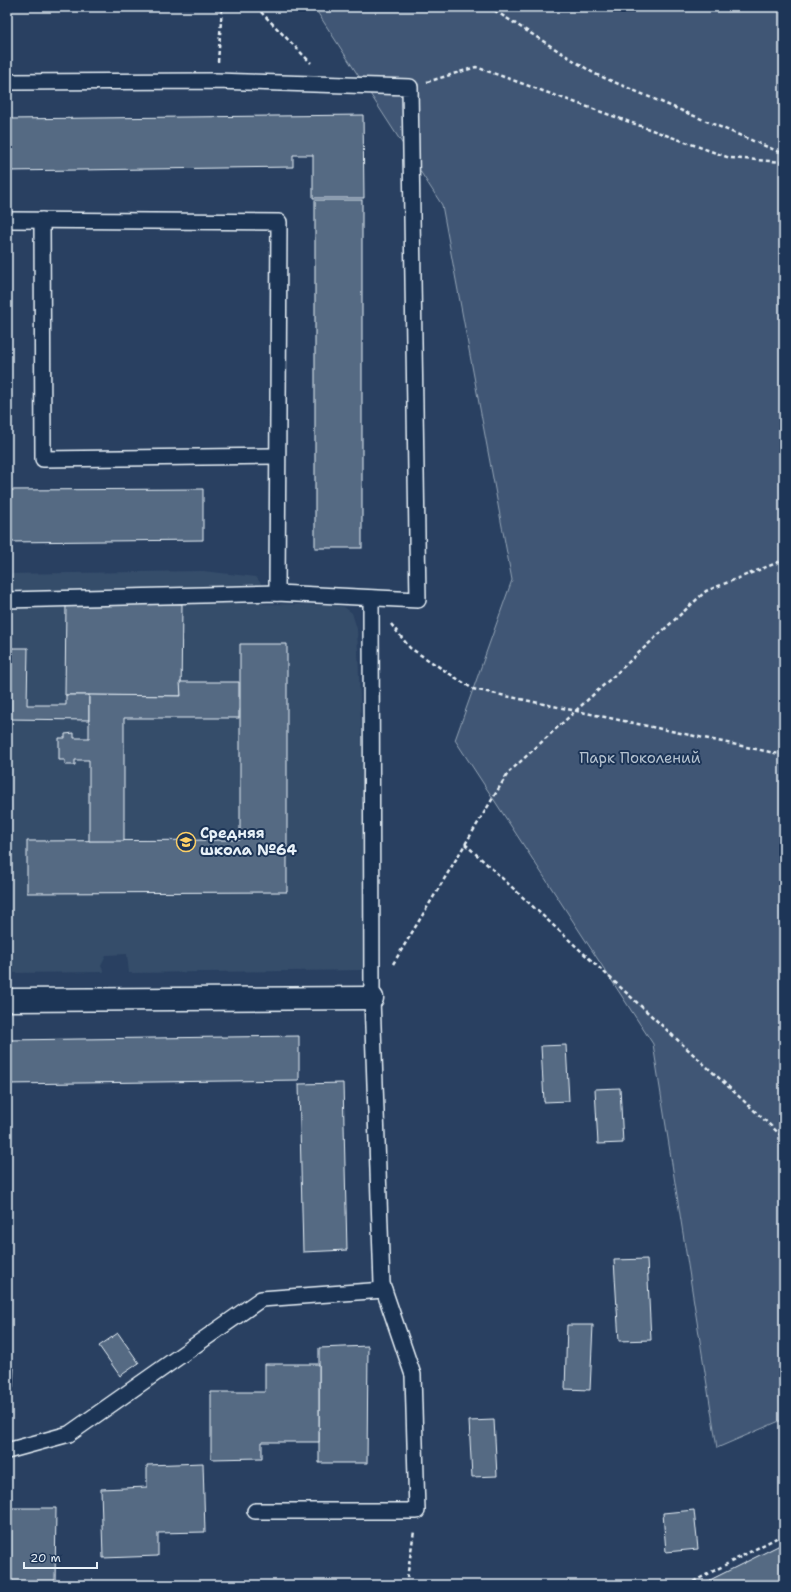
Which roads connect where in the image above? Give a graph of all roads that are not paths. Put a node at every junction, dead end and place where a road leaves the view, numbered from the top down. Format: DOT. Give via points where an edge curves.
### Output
graph roads {
  1 [pos="7,82"];
  2 [pos="7,220"];
  3 [pos="42,220"];
  4 [pos="277,456"];
  5 [pos="277,593"];
  6 [pos="371,598"];
  7 [pos="7,600"];
  8 [pos="372,998"];
  9 [pos="7,1000"];
  10 [pos="384,1290"];
  11 [pos="7,1451"];
  12 [pos="255,1511"];
  1 -- 6 [label="lane" via="216,81 410,87 418,600"];
  2 -- 3 [label="lane"];
  3 -- 4 [label="lane" via="279,222"];
  3 -- 4 [label="lane" via="43,459"];
  4 -- 5 [label="lane"];
  5 -- 6 [label="lane"];
  5 -- 7 [label="lane"];
  6 -- 8 [label="lane"];
  8 -- 9 [label="street"];
  8 -- 10 [label="lane"];
  10 -- 11 [label="lane" via="261,1299 69,1434"];
  10 -- 12 [label="lane" via="413,1375 418,1511"];
}
